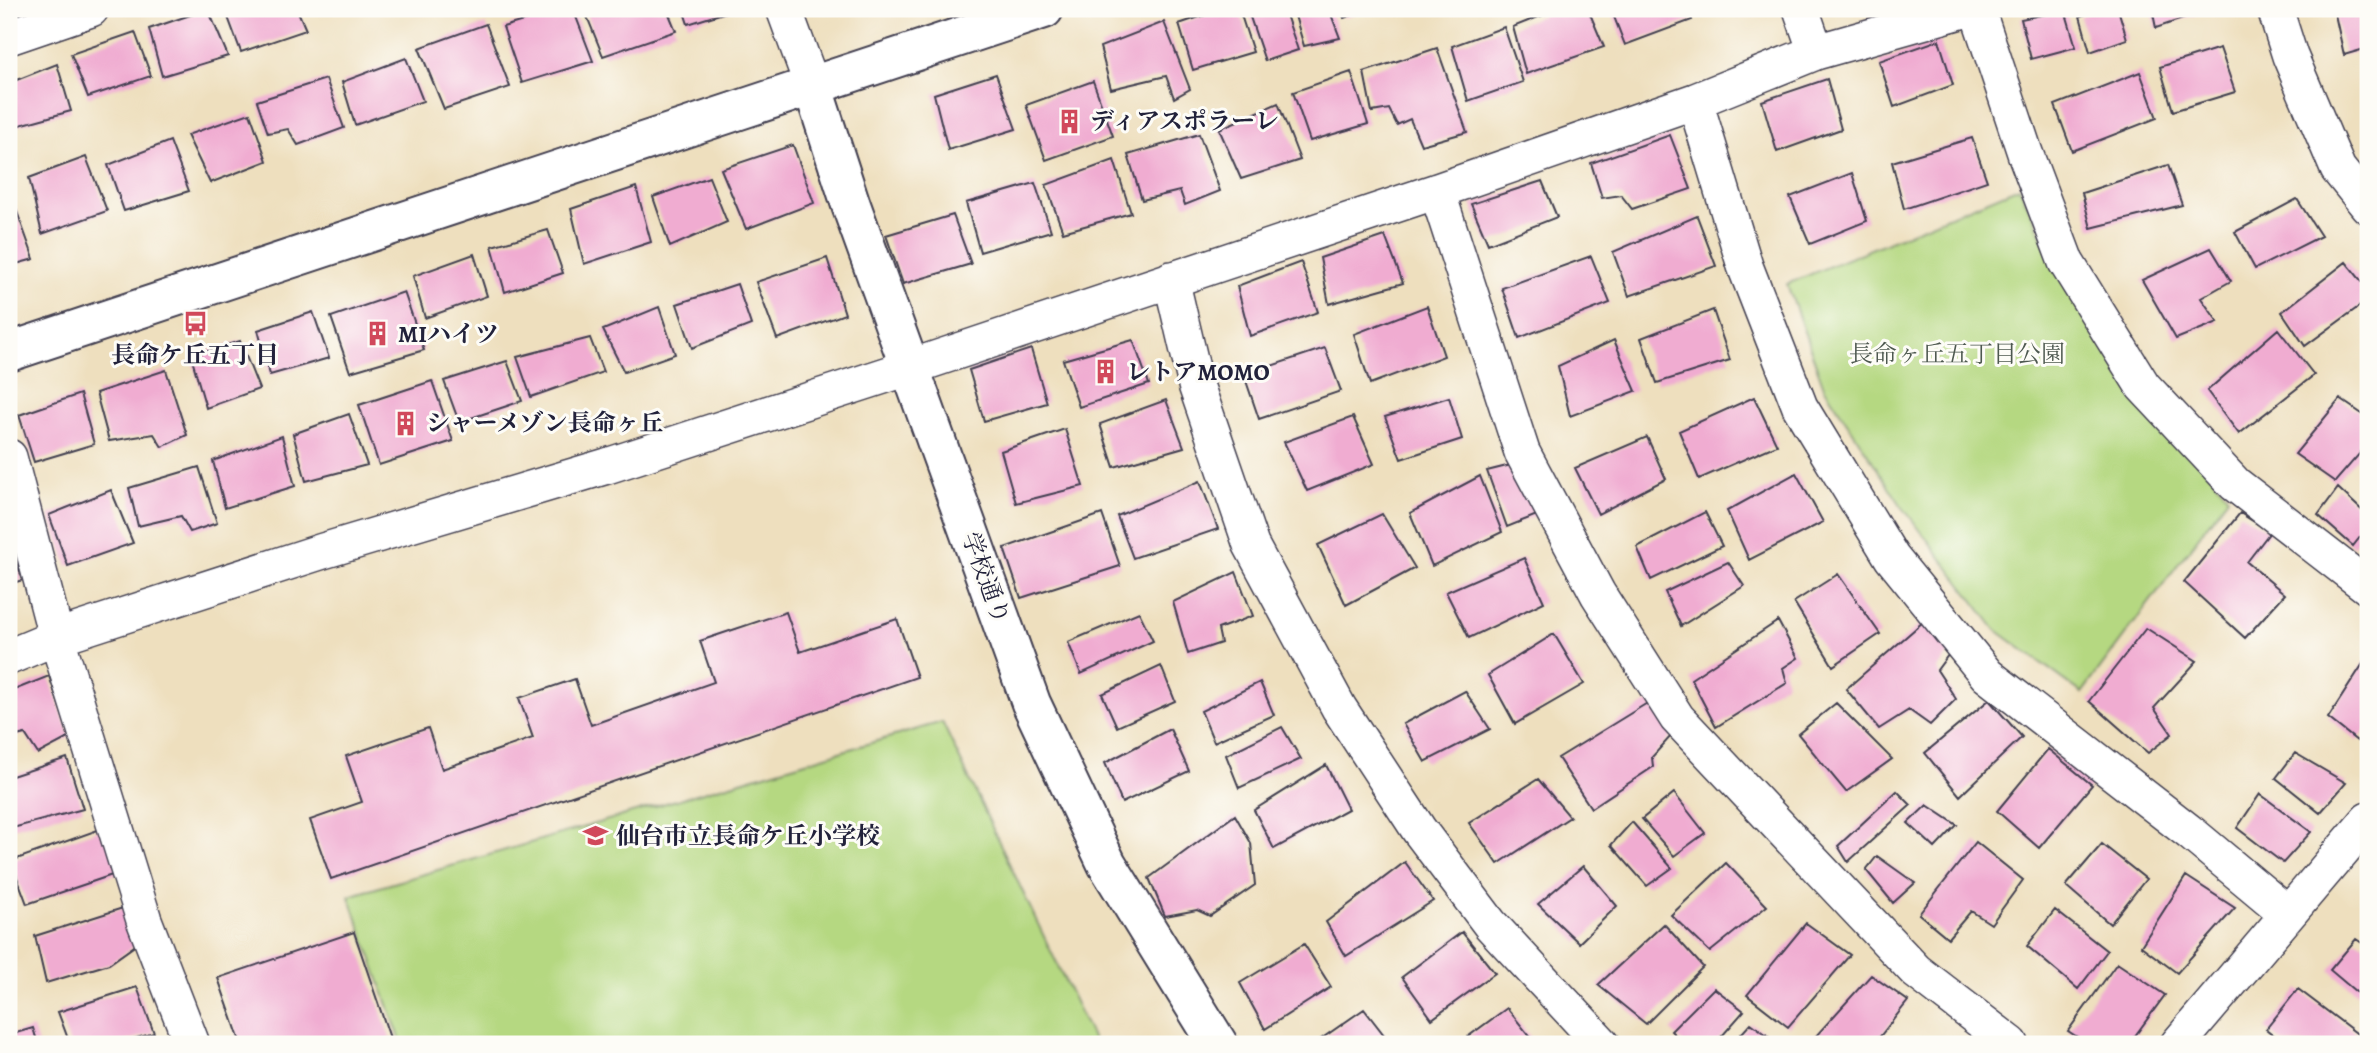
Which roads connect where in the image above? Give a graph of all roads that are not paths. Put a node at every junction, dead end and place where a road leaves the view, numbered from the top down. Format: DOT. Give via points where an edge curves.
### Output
graph roads {
  1 [pos="90,9"];
  2 [pos="784,9"];
  3 [pos="1044,9"];
  4 [pos="1801,9"];
  5 [pos="1968,9"];
  6 [pos="1977,9"];
  7 [pos="2275,9"];
  8 [pos="9,37"];
  9 [pos="1816,52"];
  10 [pos="812,85"];
  11 [pos="1695,101"];
  12 [pos="1437,191"];
  13 [pos="2368,206"];
  14 [pos="1171,279"];
  15 [pos="9,352"];
  16 [pos="911,367"];
  17 [pos="9,457"];
  18 [pos="2368,587"];
  19 [pos="57,637"];
  20 [pos="9,657"];
  21 [pos="2368,820"];
  22 [pos="2288,914"];
  23 [pos="192,1044"];
  24 [pos="1218,1044"];
  25 [pos="1602,1044"];
  26 [pos="2011,1044"];
  27 [pos="2178,1044"];
  1 -- 8 [label="street"];
  2 -- 10 [label="street"];
  3 -- 10 [label="street"];
  4 -- 9 [label="street"];
  5 -- 9 [label="street"];
  6 -- 18 [label="street" via="2066,262 2143,386 2235,484"];
  7 -- 13 [label="street" via="2290,57 2338,169"];
  9 -- 11 [label="street"];
  10 -- 15 [label="street"];
  10 -- 16 [label="street, 学校通り"];
  11 -- 12 [label="street"];
  11 -- 22 [label="street" via="1745,266 1800,407 1892,558 1987,675"];
  12 -- 14 [label="street"];
  12 -- 26 [label="street" via="1522,452 1598,594 1677,718 1916,971"];
  14 -- 16 [label="street"];
  14 -- 25 [label="street" via="1196,384 1251,545 1339,708 1419,830 1490,924"];
  16 -- 19 [label="street"];
  16 -- 24 [label="street, 学校通り" via="1031,703 1108,864"];
  17 -- 19 [label="street"];
  19 -- 20 [label="street"];
  19 -- 23 [label="street" via="144,920"];
  21 -- 22 [label="street"];
  22 -- 27 [label="street"];
}
